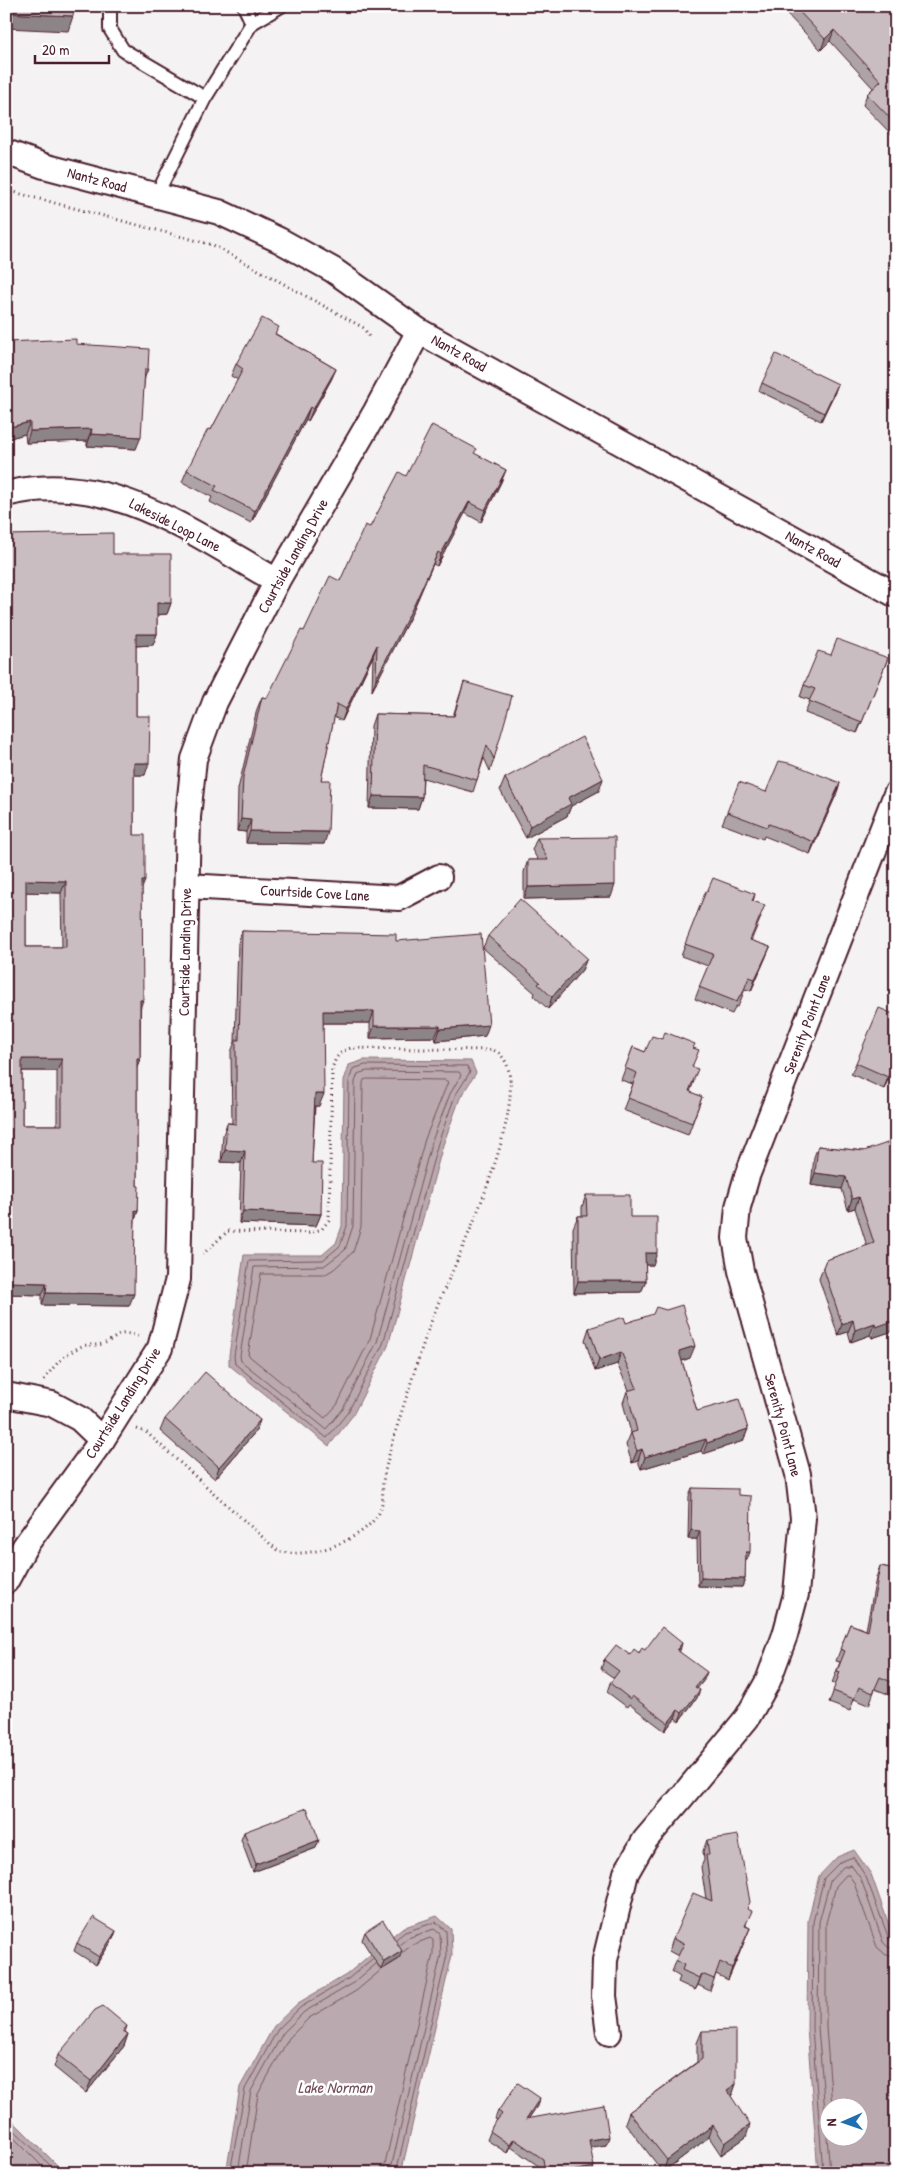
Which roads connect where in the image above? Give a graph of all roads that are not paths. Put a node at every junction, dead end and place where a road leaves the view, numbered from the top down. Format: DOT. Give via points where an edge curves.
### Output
graph roads {
  1 [pos="110,6"];
  2 [pos="244,6"];
  3 [pos="280,6"];
  4 [pos="252,23"];
  5 [pos="205,98"];
  6 [pos="6,152"];
  7 [pos="156,196"];
  8 [pos="419,330"];
  9 [pos="6,494"];
  10 [pos="278,581"];
  11 [pos="896,595"];
  12 [pos="896,794"];
  13 [pos="439,877"];
  14 [pos="187,886"];
  15 [pos="6,1395"];
  16 [pos="102,1440"];
  17 [pos="6,1581"];
  18 [pos="609,2033"];
  1 -- 5 [label="lane" via="110,29 122,50"];
  2 -- 4 [label="lane"];
  3 -- 4 [label="lane"];
  4 -- 5 [label="lane"];
  5 -- 7 [label="lane"];
  6 -- 7 [label="street, Nantz Road" via="44,166"];
  7 -- 8 [label="street, Nantz Road" via="219,212 279,240 333,270"];
  8 -- 10 [label="street, Courtside Landing Drive"];
  8 -- 11 [label="street, Nantz Road"];
  9 -- 10 [label="street, Lakeside Loop Lane" via="30,488 98,492 118,497 152,510"];
  10 -- 14 [label="street, Courtside Landing Drive" via="215,702 194,759 188,817"];
  12 -- 18 [label="street, Serenity Point Lane" via="747,1176 738,1207 735,1238 741,1271 798,1474 803,1518 796,1594 768,1681 747,1718 645,1840 626,1873 605,1960 604,1996"];
  13 -- 14 [label="street, Courtside Cove Lane" via="399,898"];
  14 -- 16 [label="street, Courtside Landing Drive" via="178,1279 160,1348"];
  15 -- 16 [label="street" via="52,1404 80,1419"];
  16 -- 17 [label="street, Courtside Landing Drive" via="25,1546"];
}
